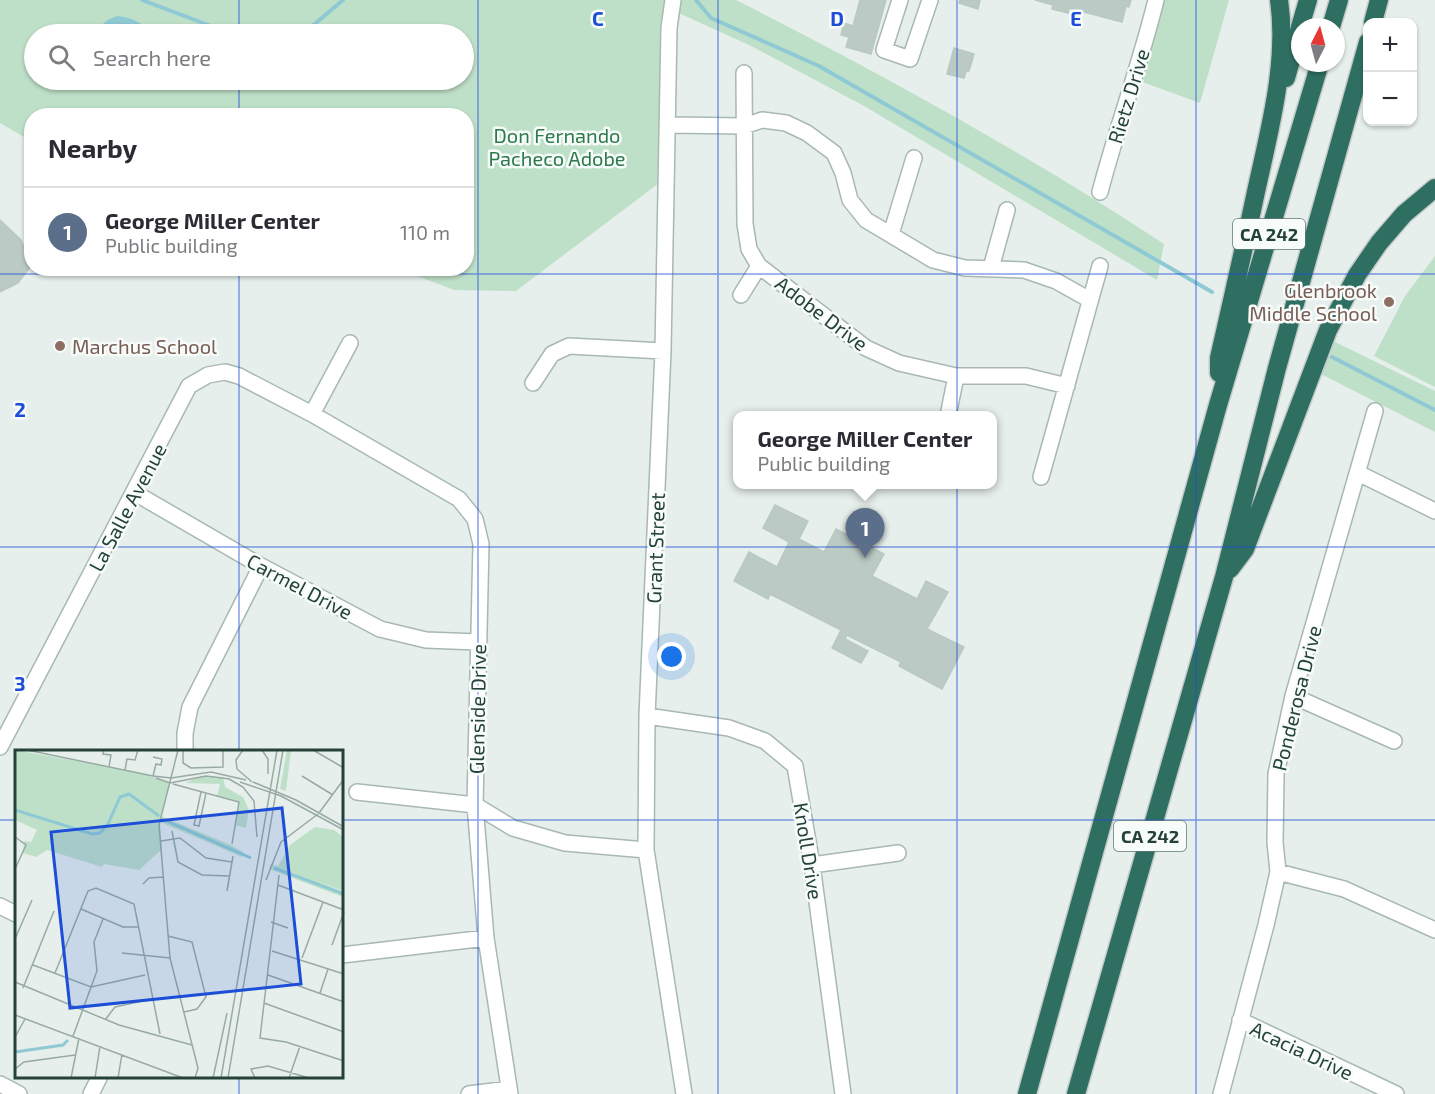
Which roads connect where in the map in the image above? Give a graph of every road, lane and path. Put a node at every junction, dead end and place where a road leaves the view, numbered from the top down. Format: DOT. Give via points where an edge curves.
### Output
graph roads {
  1 [pos="673,0"];
  2 [pos="900,0"];
  3 [pos="930,0"];
  4 [pos="1156,0"];
  5 [pos="1279,0"];
  6 [pos="1308,0"];
  7 [pos="1339,0"];
  8 [pos="1379,0"];
  9 [pos="1303,18"];
  10 [pos="1334,18"];
  11 [pos="1374,18"];
  12 [pos="1291,58"];
  13 [pos="1363,60"];
  14 [pos="1317,72"];
  15 [pos="744,73"];
  16 [pos="669,125"];
  17 [pos="744,126"];
  18 [pos="1266,146"];
  19 [pos="914,158"];
  20 [pos="1435,188"];
  21 [pos="1100,192"];
  22 [pos="1006,210"];
  23 [pos="891,234"];
  24 [pos="759,266"];
  25 [pos="1100,266"];
  26 [pos="991,268"];
  27 [pos="741,295"];
  28 [pos="1090,300"];
  29 [pos="350,343"];
  30 [pos="663,351"];
  31 [pos="956,376"];
  32 [pos="533,383"];
  33 [pos="1067,386"];
  34 [pos="1218,405"];
  35 [pos="949,411"];
  36 [pos="1375,411"];
  37 [pos="312,414"];
  38 [pos="1358,473"];
  39 [pos="1041,477"];
  40 [pos="135,492"];
  41 [pos="1435,510"];
  42 [pos="261,566"];
  43 [pos="1224,577"];
  44 [pos="478,642"];
  45 [pos="1293,696"];
  46 [pos="647,716"];
  47 [pos="1394,741"];
  48 [pos="0,747"];
  49 [pos="185,750"];
  50 [pos="357,792"];
  51 [pos="475,805"];
  52 [pos="646,850"];
  53 [pos="898,853"];
  54 [pos="812,865"];
  55 [pos="1278,872"];
  56 [pos="0,906"];
  57 [pos="15,914"];
  58 [pos="1435,930"];
  59 [pos="486,938"];
  60 [pos="344,956"];
  61 [pos="1240,1020"];
  62 [pos="98,1079"];
  63 [pos="0,1084"];
  64 [pos="509,1091"];
  65 [pos="1025,1091"];
  66 [pos="18,1094"];
  67 [pos="91,1094"];
  68 [pos="469,1094"];
  69 [pos="684,1094"];
  70 [pos="843,1094"];
  71 [pos="1076,1094"];
  72 [pos="1221,1094"];
  73 [pos="1396,1094"];
  1 -- 16 [label="street, Grant Street" via="669,28"];
  2 -- 3 [label="street" via="884,50 910,59"];
  4 -- 21 [label="street, Rietz Drive"];
  5 -- 18 [label="highway" via="1277,82"];
  6 -- 9 [label="highway"];
  7 -- 10 [label="highway"];
  8 -- 11 [label="highway"];
  12 -- 18 [label="highway"];
  13 -- 43 [label="highway, CA 242" via="1280,357"];
  14 -- 34 [label="highway, CA 242"];
  15 -- 17 [label="street, Adobe Drive"];
  16 -- 17 [label="street"];
  16 -- 30 [label="street, Grant Street"];
  17 -- 23 [label="street" via="762,120 786,123 807,133 834,153 850,200 866,220"];
  17 -- 24 [label="street, Adobe Drive" via="745,224 749,249"];
  18 -- 34 [label="highway" via="1220,358"];
  19 -- 23 [label="street"];
  20 -- 43 [label="highway" via="1404,214 1358,274 1328,330 1245,549"];
  22 -- 26 [label="street"];
  23 -- 26 [label="street" via="933,260 965,268"];
  24 -- 27 [label="street, Adobe Drive"];
  24 -- 31 [label="street, Adobe Drive" via="866,348 899,363"];
  25 -- 28 [label="street"];
  26 -- 28 [label="street" via="1024,270 1056,281"];
  28 -- 33 [label="street"];
  29 -- 37 [label="street"];
  30 -- 32 [label="street" via="568,346 552,354"];
  30 -- 46 [label="street, Grant Street"];
  31 -- 33 [label="street, Adobe Drive" via="1026,376"];
  31 -- 35 [label="street"];
  33 -- 39 [label="street"];
  34 -- 65 [label="highway, CA 242"];
  36 -- 38 [label="street, Ponderosa Drive"];
  37 -- 40 [label="street, La Salle Avenue" via="239,376 225,372 208,375 189,386"];
  37 -- 44 [label="street, Glenside Drive" via="459,499 475,519 481,544"];
  38 -- 41 [label="street"];
  38 -- 45 [label="street, Ponderosa Drive"];
  40 -- 42 [label="street, Carmel Drive"];
  40 -- 48 [label="street, La Salle Avenue"];
  42 -- 44 [label="street, Carmel Drive" via="380,629 426,640"];
  42 -- 49 [label="street" via="190,707"];
  43 -- 71 [label="highway, CA 242"];
  44 -- 51 [label="street, Glenside Drive"];
  45 -- 47 [label="street"];
  45 -- 55 [label="street, Ponderosa Drive" via="1276,774"];
  46 -- 52 [label="street, Grant Street"];
  46 -- 54 [label="street, Knoll Drive" via="729,728 765,741 795,765"];
  50 -- 51 [label="street"];
  51 -- 52 [label="street" via="513,828 566,843"];
  51 -- 59 [label="street, Glenside Drive"];
  52 -- 69 [label="street, Grant Street"];
  53 -- 54 [label="street"];
  54 -- 70 [label="street, Knoll Drive"];
  55 -- 58 [label="street" via="1344,889"];
  55 -- 61 [label="street, Ponderosa Drive"];
  56 -- 57 [label="street"];
  59 -- 60 [label="street"];
  59 -- 64 [label="street, Glenside Drive"];
  61 -- 72 [label="street, Ponderosa Drive"];
  61 -- 73 [label="street, Acacia Drive"];
  62 -- 67 [label="street"];
  63 -- 66 [label="street"];
  64 -- 68 [label="street"];
}
